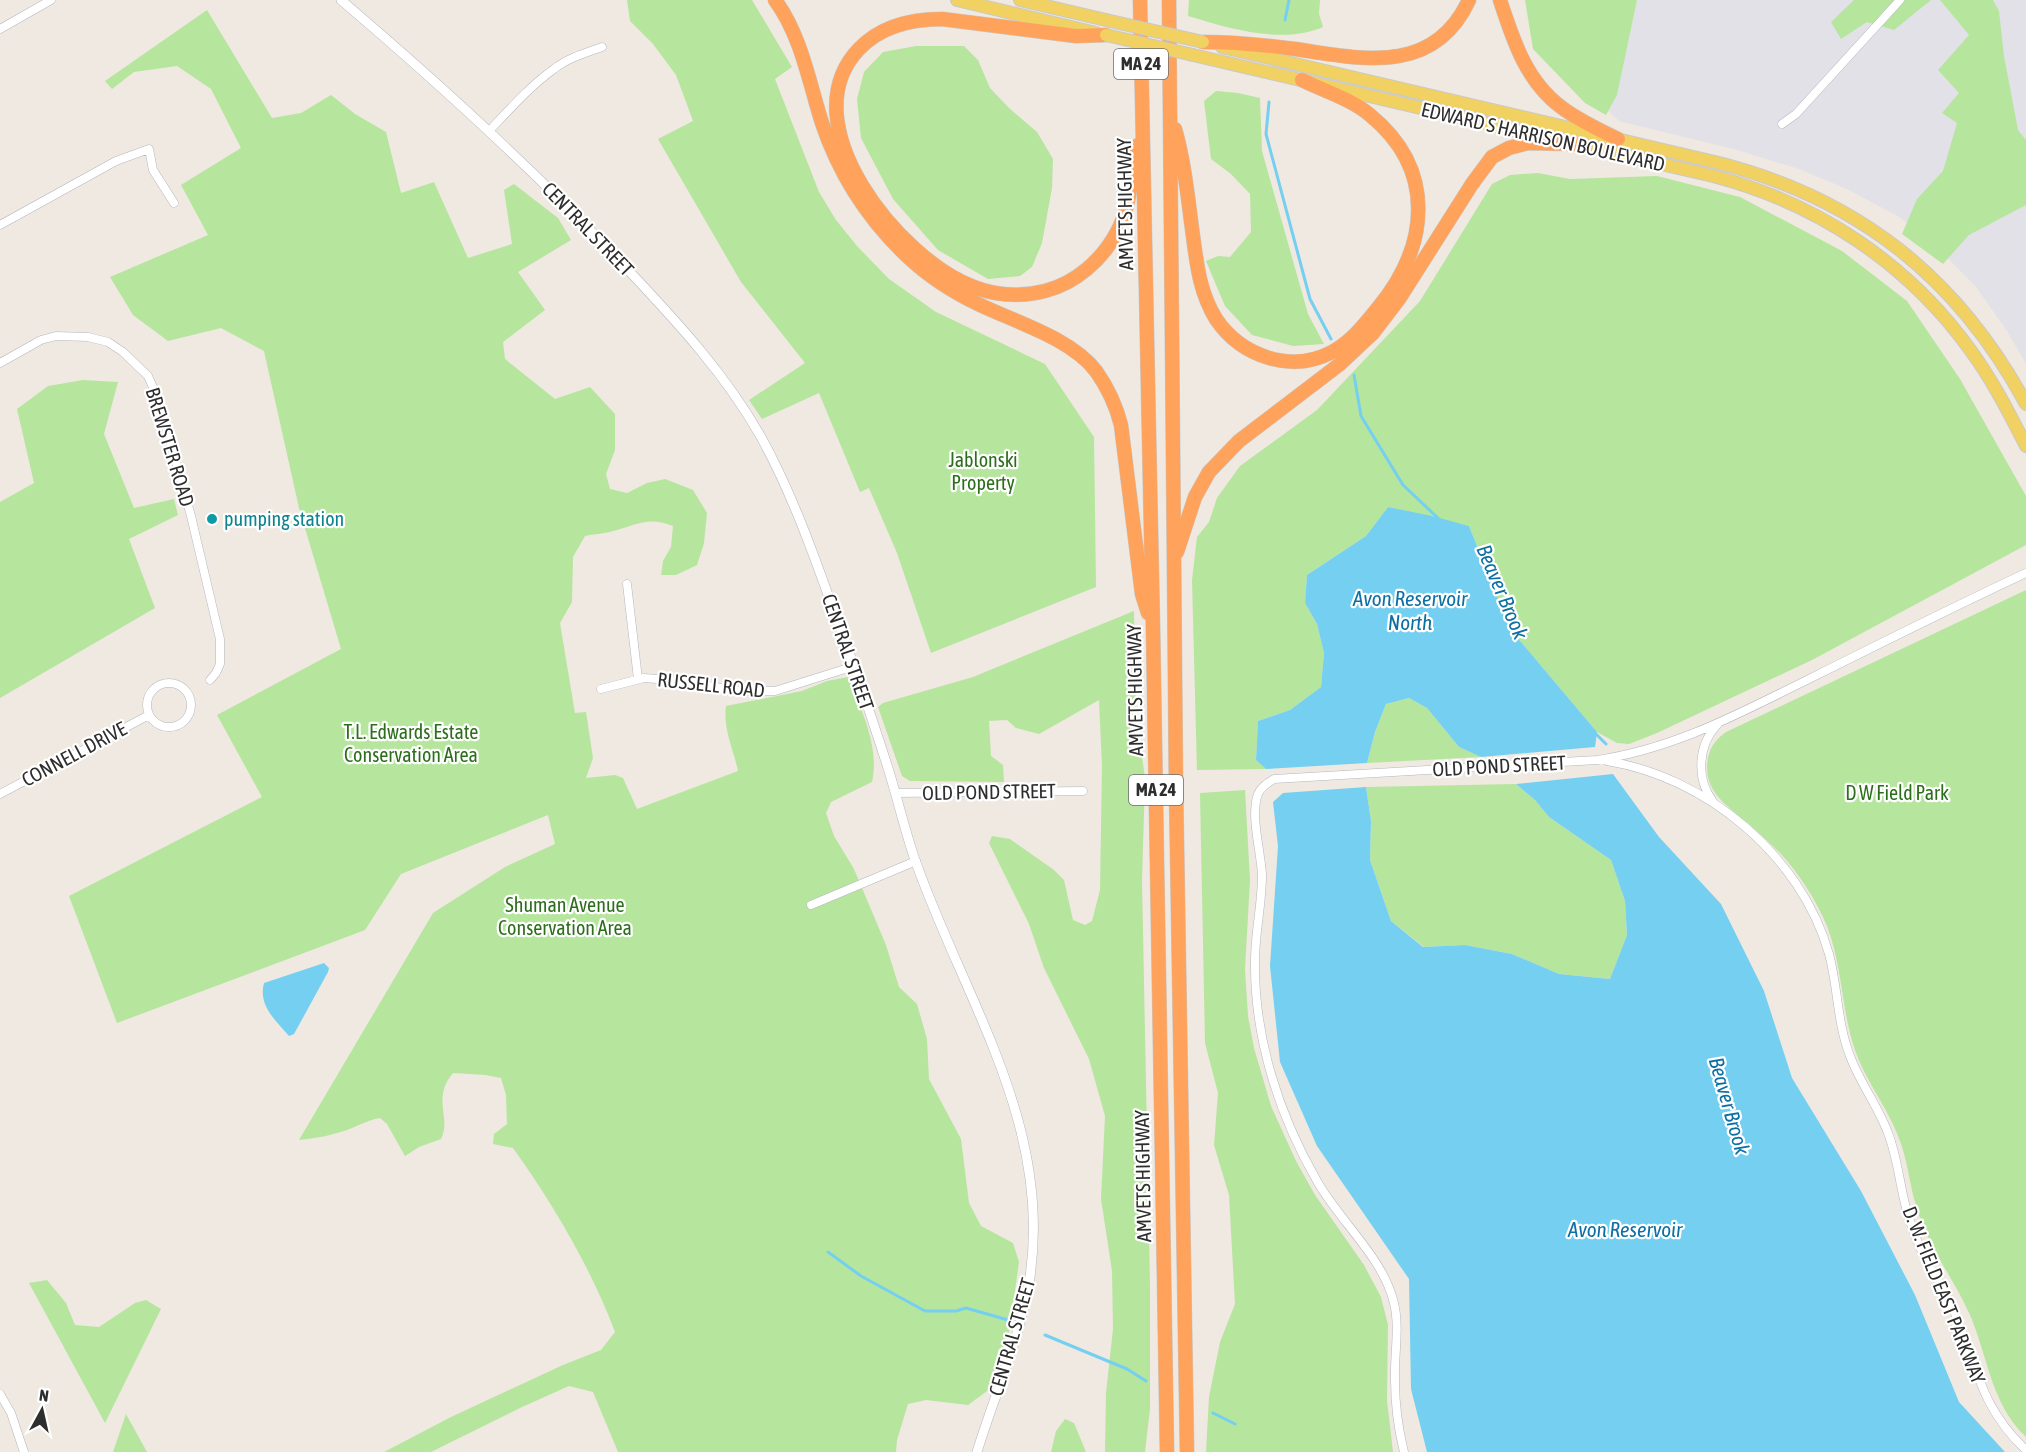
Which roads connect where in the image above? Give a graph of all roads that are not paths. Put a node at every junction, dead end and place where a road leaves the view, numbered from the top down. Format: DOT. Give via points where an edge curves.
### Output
graph roads {
  1 [pos="51,0"];
  2 [pos="341,0"];
  3 [pos="775,0"];
  4 [pos="957,0"];
  5 [pos="1020,0"];
  6 [pos="1140,0"];
  7 [pos="1168,0"];
  8 [pos="1469,0"];
  9 [pos="1500,0"];
  10 [pos="1900,0"];
  11 [pos="0,29"];
  12 [pos="1106,35"];
  13 [pos="1203,42"];
  14 [pos="602,46"];
  15 [pos="1302,80"];
  16 [pos="1170,112"];
  17 [pos="1782,124"];
  18 [pos="1143,128"];
  19 [pos="489,131"];
  20 [pos="1618,139"];
  21 [pos="1574,144"];
  22 [pos="174,203"];
  23 [pos="0,225"];
  24 [pos="0,363"];
  25 [pos="2026,404"];
  26 [pos="2026,446"];
  27 [pos="1174,560"];
  28 [pos="2026,573"];
  29 [pos="627,584"];
  30 [pos="1153,628"];
  31 [pos="854,665"];
  32 [pos="638,679"];
  33 [pos="210,680"];
  34 [pos="601,689"];
  35 [pos="149,715"];
  36 [pos="1718,724"];
  37 [pos="1597,760"];
  38 [pos="1083,791"];
  39 [pos="896,793"];
  40 [pos="0,794"];
  41 [pos="1714,802"];
  42 [pos="916,861"];
  43 [pos="811,905"];
  44 [pos="0,1394"];
  45 [pos="2026,1450"];
  46 [pos="24,1452"];
  47 [pos="977,1452"];
  48 [pos="1167,1452"];
  49 [pos="1187,1452"];
  50 [pos="1404,1452"];
  1 -- 11 [label="street"];
  2 -- 19 [label="street, CENTRAL STREET"];
  3 -- 30 [label="highway" via="794,34 839,165 879,227 940,282 1073,350 1095,370 1115,402 1142,594"];
  4 -- 12 [label="main road, EDWARD S HARRISON BOULEVARD"];
  5 -- 13 [label="main road, EDWARD S HARRISON BOULEVARD, bridge"];
  6 -- 18 [label="highway, AMVETS HIGHWAY / MA 24"];
  7 -- 16 [label="highway, AMVETS HIGHWAY / MA 24"];
  8 -- 13 [label="highway" via="1458,20 1437,40 1416,51 1385,59 1241,42"];
  9 -- 20 [label="highway" via="1518,52 1543,90 1563,109"];
  10 -- 17 [label="street" via="1796,114"];
  12 -- 15 [label="main road, EDWARD S HARRISON BOULEVARD, bridge"];
  12 -- 18 [label="highway" via="1076,36 942,19 888,28 856,52 840,79 836,117 845,150 885,218 925,257 972,287 999,294 1028,295 1075,278 1107,249 1125,216"];
  13 -- 20 [label="main road, EDWARD S HARRISON BOULEVARD"];
  14 -- 19 [label="street" via="555,68"];
  15 -- 16 [label="highway" via="1355,105 1382,126 1409,165 1419,204 1415,243 1390,292 1352,337 1332,352 1307,360 1272,359 1250,351 1227,332 1210,307 1200,283 1182,150"];
  15 -- 21 [label="main road, EDWARD S HARRISON BOULEVARD"];
  16 -- 27 [label="highway, AMVETS HIGHWAY / MA 24"];
  18 -- 30 [label="highway, AMVETS HIGHWAY / MA 24"];
  19 -- 31 [label="street, CENTRAL STREET" via="576,214 657,301 734,395 759,434 794,505"];
  20 -- 25 [label="main road, EDWARD S HARRISON BOULEVARD" via="1770,178 1867,225 1909,257 1960,307 1983,334"];
  21 -- 26 [label="main road, EDWARD S HARRISON BOULEVARD" via="1746,186 1812,213 1858,240 1901,273 1950,324 1992,382"];
  21 -- 27 [label="highway" via="1528,143 1492,158 1373,333 1340,364 1239,441 1209,472 1195,497"];
  22 -- 23 [label="street" via="157,181 149,149 116,161"];
  24 -- 33 [label="street, BREWSTER ROAD" via="41,340 56,336 88,337 116,347 148,376 159,401 191,516 220,639 220,664"];
  27 -- 49 [label="highway, AMVETS HIGHWAY / MA 24"];
  28 -- 36 [label="street, OLD POND STREET"];
  29 -- 32 [label="street"];
  30 -- 48 [label="highway, AMVETS HIGHWAY / MA 24"];
  31 -- 32 [label="street, RUSSELL ROAD" via="767,692"];
  31 -- 39 [label="street, CENTRAL STREET"];
  32 -- 34 [label="street, RUSSELL ROAD"];
  35 -- 35 [label="street, CONNELL DRIVE" via="148,697 155,687 173,683 188,693 192,706 188,718 177,726 158,724"];
  35 -- 40 [label="street, CONNELL DRIVE"];
  36 -- 37 [label="street, OLD POND STREET" via="1674,742"];
  36 -- 41 [label="street" via="1708,738 1702,758 1702,779"];
  37 -- 41 [label="street, D. W. FIELD EAST PARKWAY" via="1642,769"];
  37 -- 50 [label="street, OLD POND STREET" via="1274,779 1258,793 1262,874 1255,961 1265,1053 1299,1149 1332,1206 1379,1270 1394,1304 1396,1404"];
  38 -- 39 [label="street, OLD POND STREET"];
  39 -- 42 [label="street, CENTRAL STREET"];
  41 -- 45 [label="street, D. W. FIELD EAST PARKWAY" via="1766,847 1810,906 1829,953 1846,1044 1889,1134 1916,1237 1953,1308 1990,1406"];
  42 -- 43 [label="street"];
  42 -- 47 [label="street, CENTRAL STREET" via="1014,1105 1031,1182 1034,1233 1025,1302"];
  44 -- 46 [label="street"];
}
